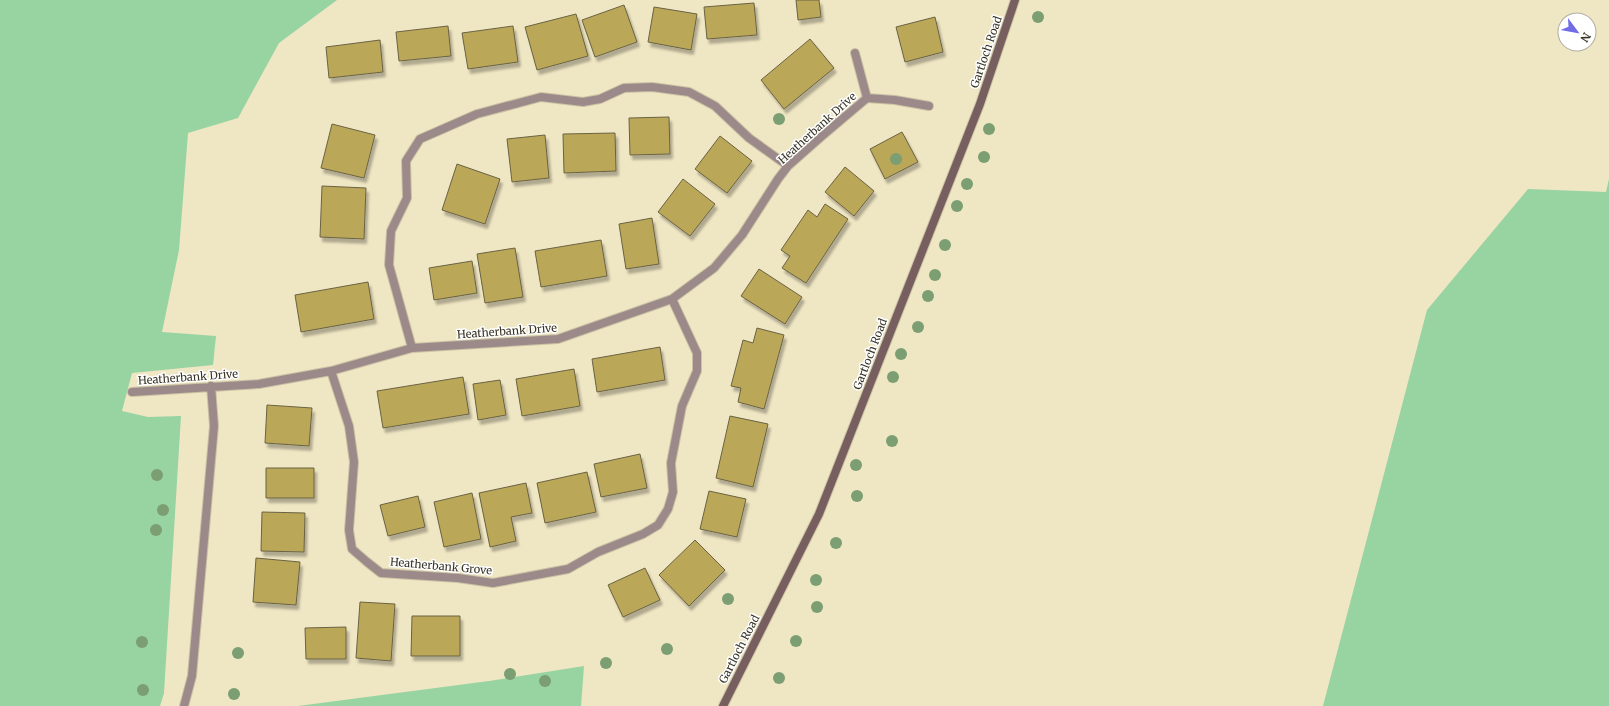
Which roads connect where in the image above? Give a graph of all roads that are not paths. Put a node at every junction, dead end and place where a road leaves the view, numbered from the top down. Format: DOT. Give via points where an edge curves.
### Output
graph roads {
  1 [pos="1015,0"];
  2 [pos="855,53"];
  3 [pos="867,98"];
  4 [pos="929,106"];
  5 [pos="788,166"];
  6 [pos="672,298"];
  7 [pos="412,348"];
  8 [pos="331,371"];
  9 [pos="211,386"];
  10 [pos="132,392"];
  11 [pos="184,706"];
  12 [pos="723,706"];
  1 -- 12 [label="main road, Gartloch Road" via="980,104 819,514"];
  2 -- 3 [label="street, Heatherbank Drive"];
  3 -- 4 [label="street, Heatherbank Drive"];
  3 -- 5 [label="street, Heatherbank Drive"];
  5 -- 6 [label="street, Heatherbank Drive" via="742,235 714,268"];
  5 -- 7 [label="street" via="749,138 715,106 689,92 652,87 624,88 600,99 583,102 541,98 477,114 420,139 406,160 407,198 391,231 389,266"];
  6 -- 7 [label="street, Heatherbank Drive" via="558,339"];
  6 -- 8 [label="street, Heatherbank Grove" via="698,353 697,371 682,406 671,463 672,492 668,509 658,525 643,534 598,552 568,569 493,583 381,573 367,562 352,549 349,530 354,462 349,426"];
  7 -- 8 [label="street, Heatherbank Drive"];
  8 -- 9 [label="street, Heatherbank Drive" via="259,384"];
  9 -- 10 [label="street, Heatherbank Drive"];
  9 -- 11 [label="street" via="214,426 192,676"];
}
